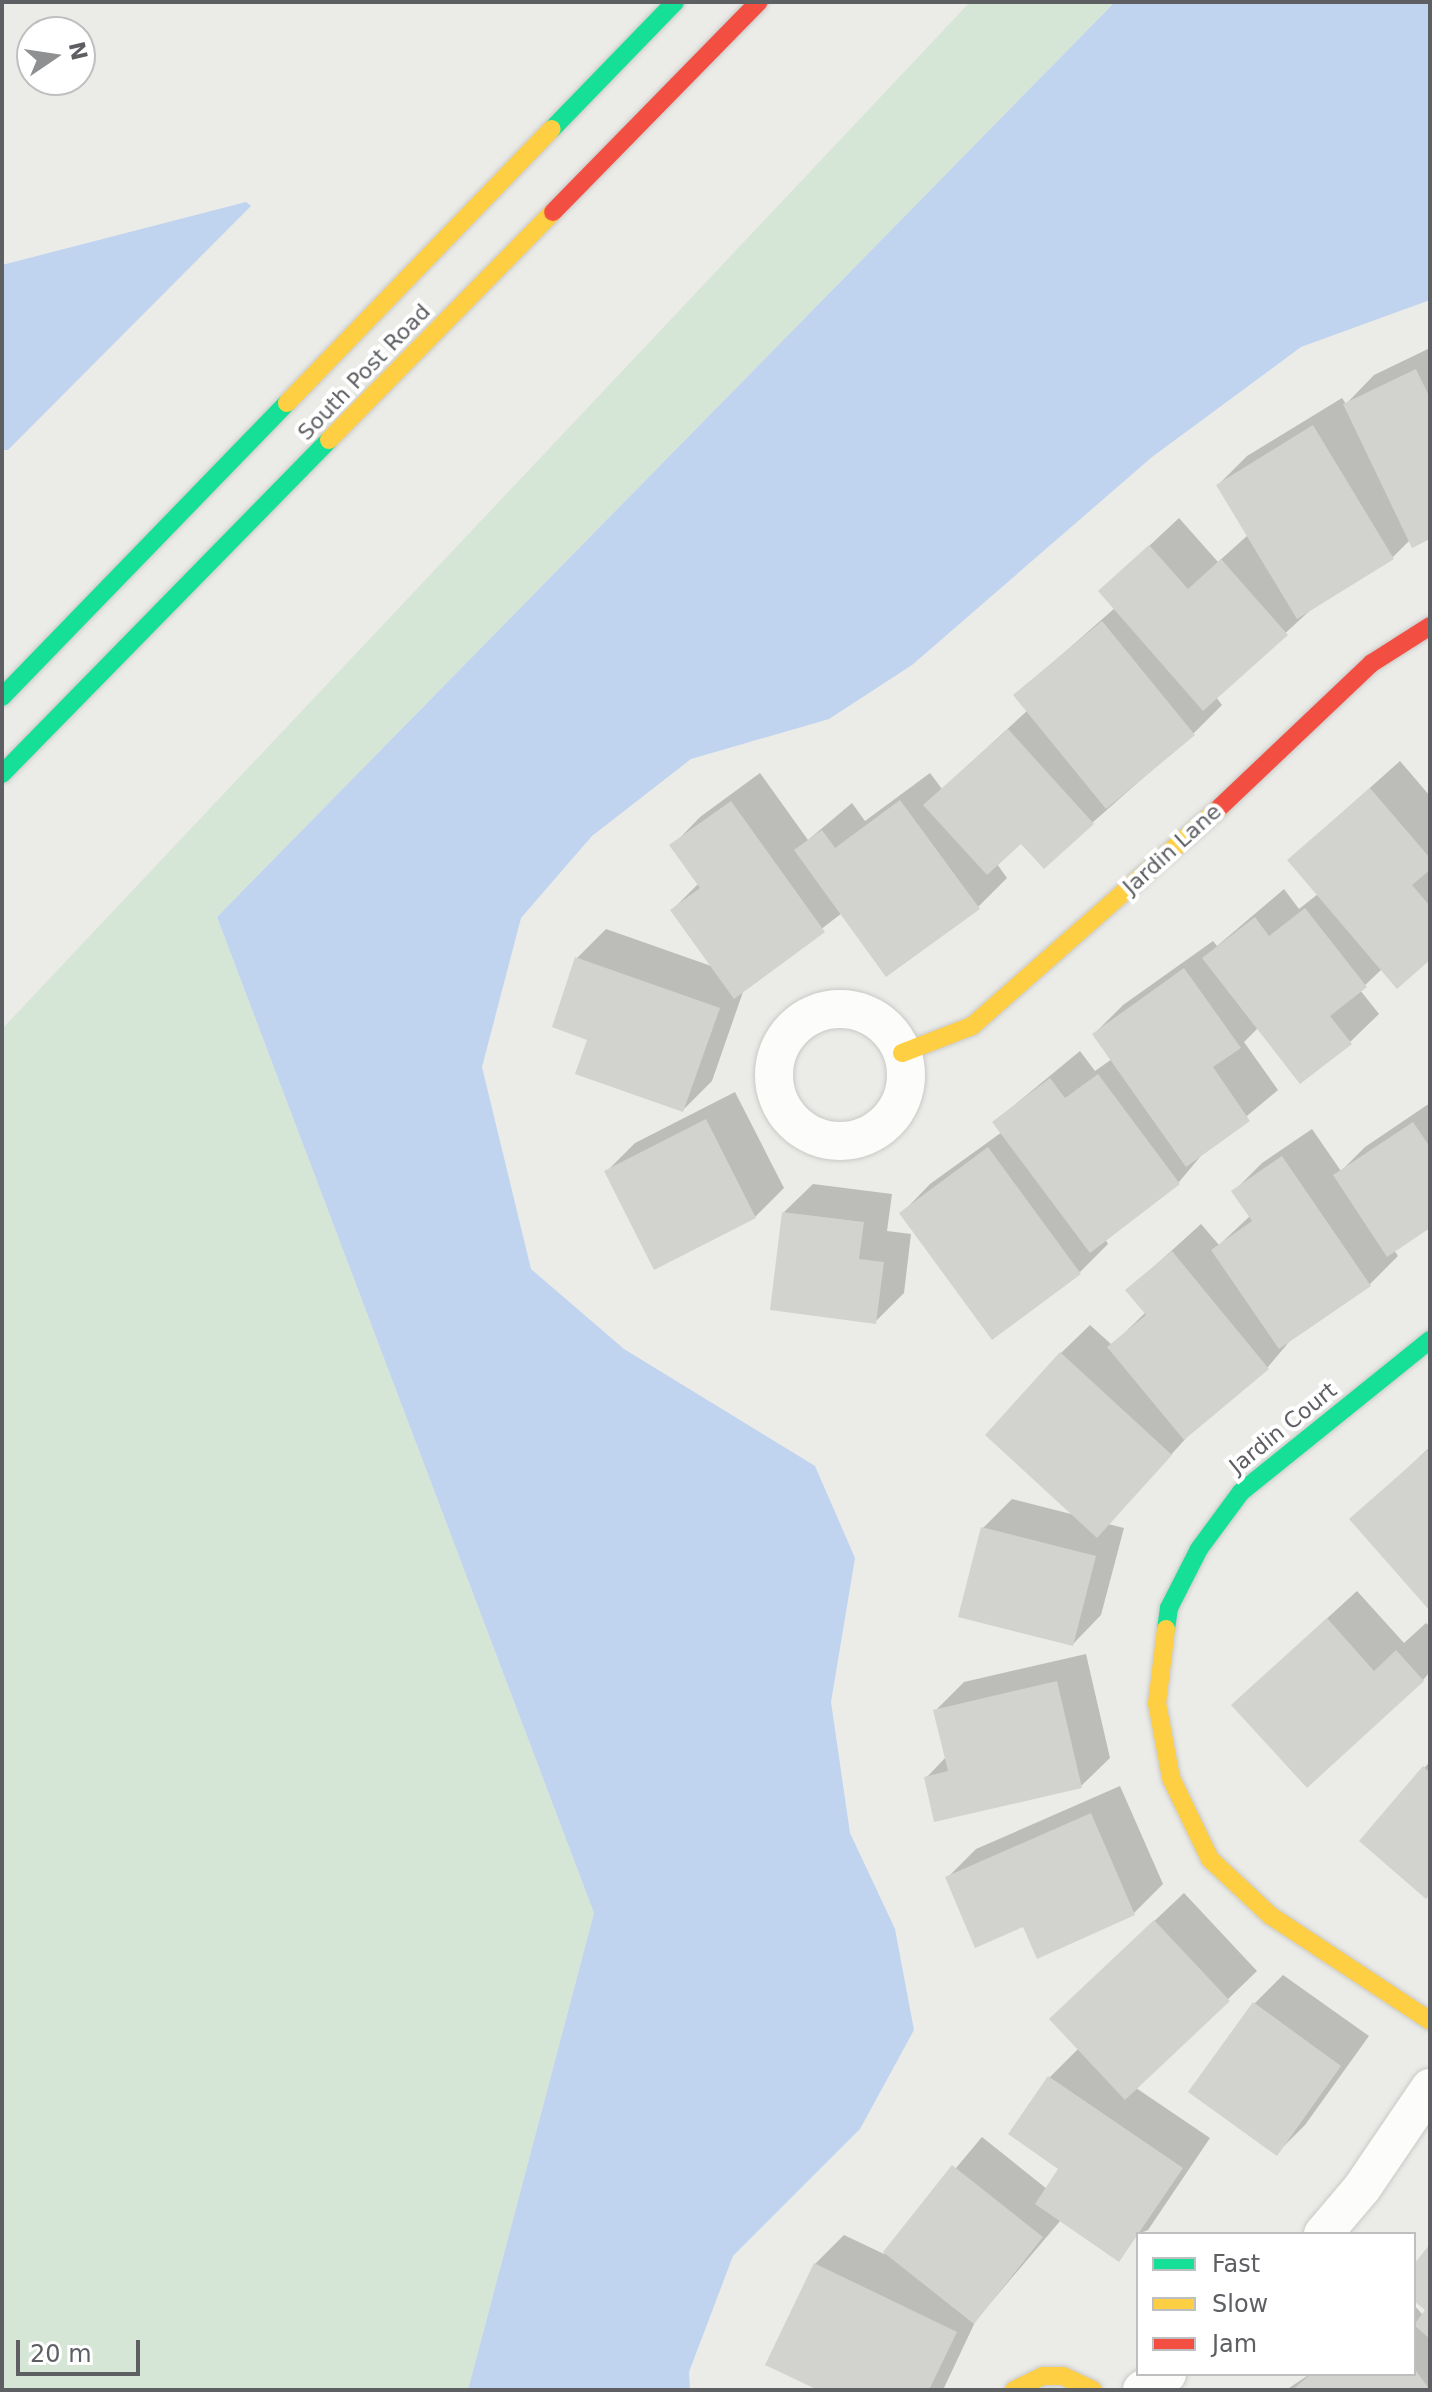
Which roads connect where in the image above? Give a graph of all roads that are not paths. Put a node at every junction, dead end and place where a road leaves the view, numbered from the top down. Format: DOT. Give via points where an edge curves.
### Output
graph roads {
  1 [pos="675,2"];
  2 [pos="759,2"];
  3 [pos="1430,626"];
  4 [pos="2,697"];
  5 [pos="2,774"];
  6 [pos="902,1053"];
  7 [pos="1430,1340"];
  8 [pos="1430,2021"];
  9 [pos="1430,2088"];
  10 [pos="1325,2232"];
  11 [pos="1164,2376"];
  12 [pos="1014,2390"];
  13 [pos="1093,2390"];
  14 [pos="1142,2390"];
  1 -- 4 [label="street, South Post Road"];
  2 -- 5 [label="street, South Post Road"];
  3 -- 6 [label="street, Jardin Lane" via="1372,663 1198,828 972,1026"];
  7 -- 8 [label="street, Jardin Court" via="1241,1492 1199,1549 1169,1608 1157,1703 1171,1778 1210,1859 1271,1916"];
  9 -- 10 [label="street" via="1362,2188"];
  11 -- 14 [label="street"];
  12 -- 13 [label="street" via="1043,2376 1063,2376"];
}
